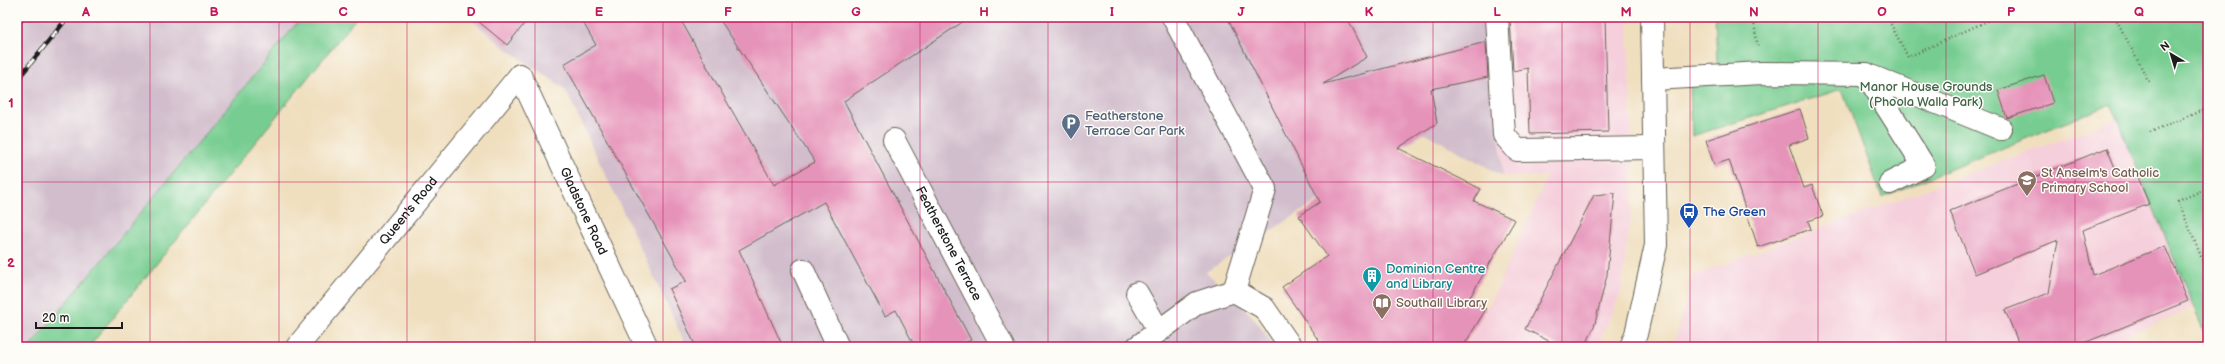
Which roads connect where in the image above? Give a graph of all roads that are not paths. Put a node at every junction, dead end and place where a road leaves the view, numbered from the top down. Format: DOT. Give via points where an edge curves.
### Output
graph roads {
  1 [pos="1173,17"];
  2 [pos="1496,17"];
  3 [pos="1652,20"];
  4 [pos="1866,74"];
  5 [pos="520,75"];
  6 [pos="1653,79"];
  7 [pos="2001,129"];
  8 [pos="894,140"];
  9 [pos="1654,148"];
  10 [pos="1890,183"];
  11 [pos="803,270"];
  12 [pos="1234,291"];
  13 [pos="1137,293"];
  14 [pos="1159,331"];
  15 [pos="297,347"];
  16 [pos="648,347"];
  17 [pos="838,347"];
  18 [pos="1003,347"];
  19 [pos="1137,347"];
  20 [pos="1291,347"];
  21 [pos="1631,347"];
  1 -- 12 [label="street" via="1266,189"];
  2 -- 9 [label="street" via="1504,135 1517,150"];
  3 -- 6 [label="street"];
  4 -- 6 [label="street" via="1762,73"];
  4 -- 7 [label="street"];
  4 -- 10 [label="street" via="1924,166"];
  5 -- 15 [label="street, Queen's Road"];
  5 -- 16 [label="street, Gladstone Road"];
  6 -- 9 [label="street"];
  8 -- 18 [label="street, Featherstone Terrace"];
  9 -- 21 [label="street" via="1656,245"];
  11 -- 17 [label="street"];
  12 -- 14 [label="street" via="1197,303"];
  12 -- 20 [label="street" via="1264,308"];
  13 -- 14 [label="street"];
  14 -- 19 [label="street"];
}
